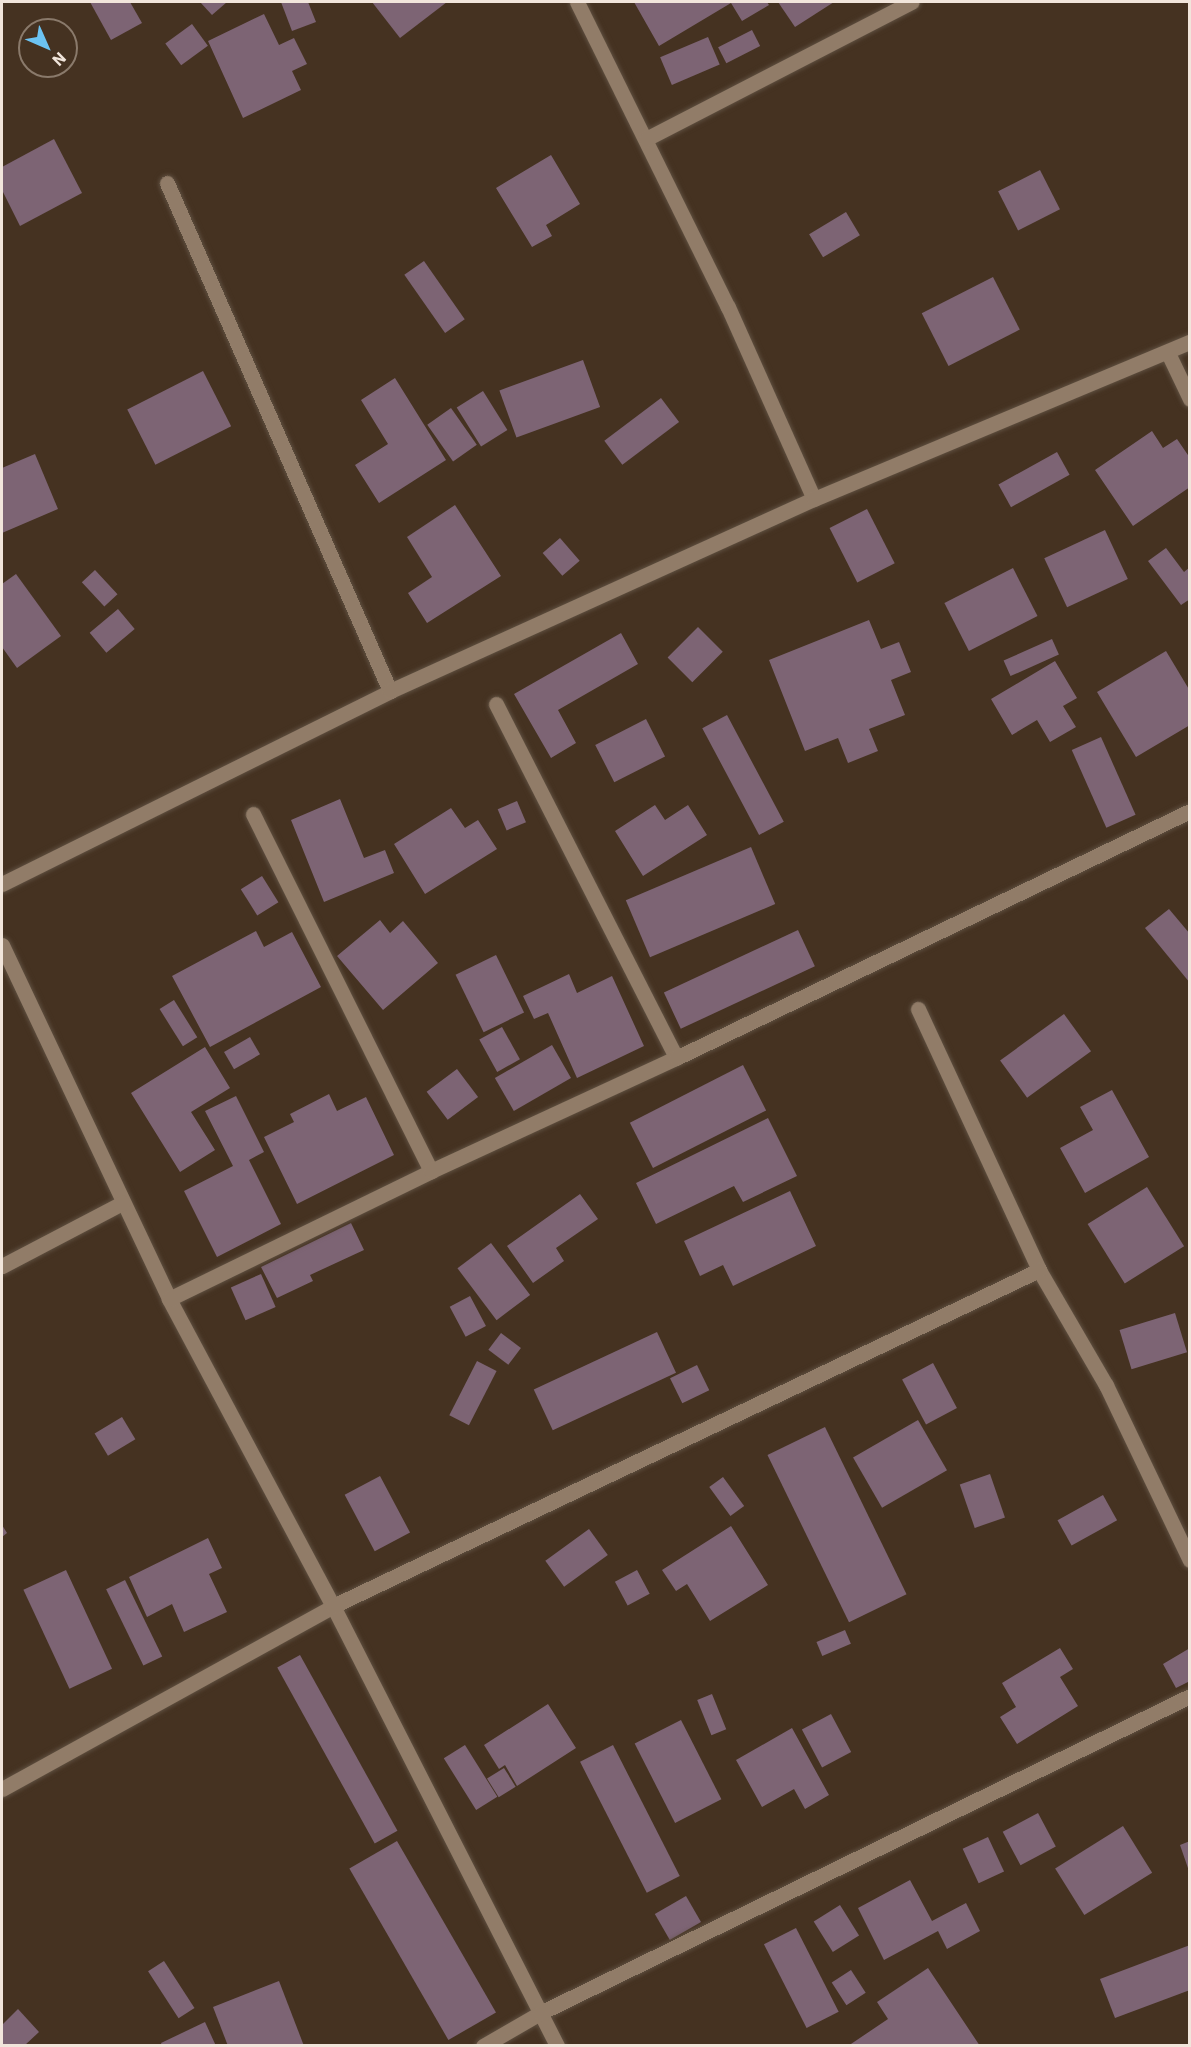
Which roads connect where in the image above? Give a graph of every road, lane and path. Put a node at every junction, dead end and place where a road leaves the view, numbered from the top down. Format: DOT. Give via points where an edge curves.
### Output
graph roads {
  1 [pos="577,2"];
  2 [pos="912,2"];
  3 [pos="646,139"];
  4 [pos="167,183"];
  5 [pos="1190,342"];
  6 [pos="1168,353"];
  7 [pos="1190,399"];
  8 [pos="814,499"];
  9 [pos="390,691"];
  10 [pos="496,704"];
  11 [pos="1190,811"];
  12 [pos="253,814"];
  13 [pos="2,884"];
  14 [pos="2,945"];
  15 [pos="918,1009"];
  16 [pos="676,1058"];
  17 [pos="431,1171"];
  18 [pos="122,1203"];
  19 [pos="2,1266"];
  20 [pos="1039,1270"];
  21 [pos="169,1299"];
  22 [pos="1190,1560"];
  23 [pos="333,1606"];
  24 [pos="1190,1696"];
  25 [pos="2,1789"];
  26 [pos="540,2013"];
  27 [pos="483,2046"];
  28 [pos="556,2046"];
  1 -- 3 [label="street"];
  2 -- 3 [label="street"];
  3 -- 8 [label="street" via="728,307"];
  4 -- 9 [label="street"];
  5 -- 6 [label="street"];
  6 -- 7 [label="street"];
  6 -- 8 [label="street"];
  8 -- 9 [label="street"];
  9 -- 13 [label="street"];
  10 -- 16 [label="street"];
  11 -- 16 [label="street"];
  12 -- 17 [label="street"];
  14 -- 18 [label="street"];
  15 -- 20 [label="street"];
  16 -- 17 [label="street"];
  17 -- 21 [label="street"];
  18 -- 19 [label="street"];
  18 -- 21 [label="street"];
  20 -- 22 [label="street" via="1106,1385"];
  20 -- 23 [label="street"];
  21 -- 23 [label="street"];
  23 -- 25 [label="street"];
  23 -- 26 [label="street"];
  24 -- 26 [label="street"];
  26 -- 27 [label="street"];
  26 -- 28 [label="street"];
}
